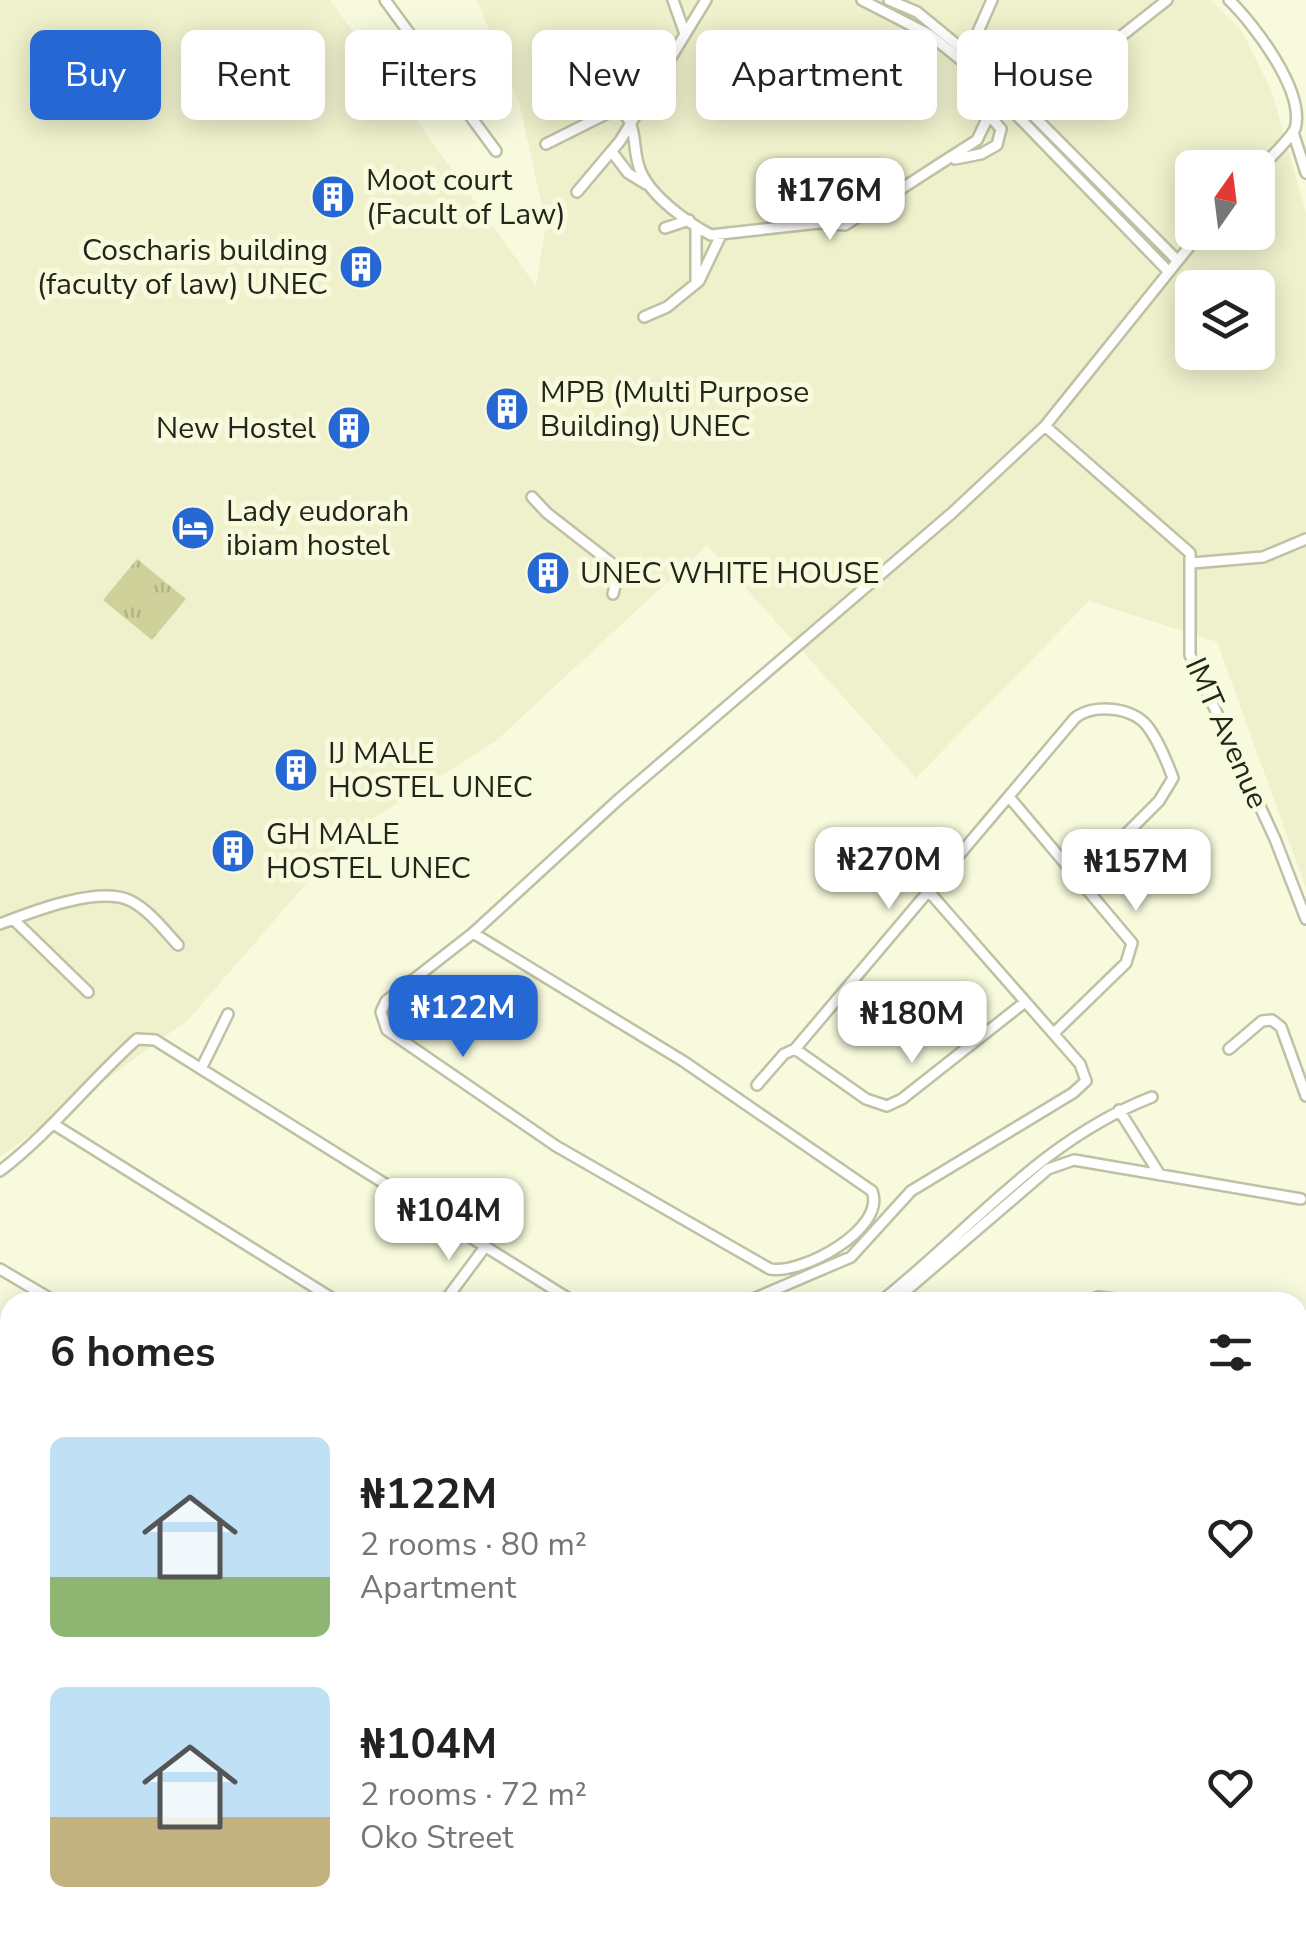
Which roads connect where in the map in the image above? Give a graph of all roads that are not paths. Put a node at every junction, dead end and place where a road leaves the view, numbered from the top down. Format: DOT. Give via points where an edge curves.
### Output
graph roads {
  1 [pos="385,0"];
  2 [pos="672,0"];
  3 [pos="706,0"];
  4 [pos="862,0"];
  5 [pos="889,0"];
  6 [pos="992,0"];
  7 [pos="1167,0"];
  8 [pos="1229,0"];
  9 [pos="978,30"];
  10 [pos="1128,31"];
  11 [pos="685,34"];
  12 [pos="957,43"];
  13 [pos="676,49"];
  14 [pos="957,58"];
  15 [pos="594,120"];
  16 [pos="632,120"];
  17 [pos="987,120"];
  18 [pos="992,120"];
  19 [pos="1029,120"];
  20 [pos="1029,120"];
  21 [pos="1294,132"];
  22 [pos="546,144"];
  23 [pos="496,151"];
  24 [pos="612,152"];
  25 [pos="1275,153"];
  26 [pos="948,161"];
  27 [pos="1306,173"];
  28 [pos="650,185"];
  29 [pos="577,192"];
  30 [pos="692,224"];
  31 [pos="665,228"];
  32 [pos="720,237"];
  33 [pos="1186,250"];
  34 [pos="1177,260"];
  35 [pos="1168,271"];
  36 [pos="696,283"];
  37 [pos="644,318"];
  38 [pos="1044,426"];
  39 [pos="532,497"];
  40 [pos="1306,540"];
  41 [pos="1192,563"];
  42 [pos="614,594"];
  43 [pos="1010,798"];
  44 [pos="1082,878"];
  45 [pos="931,894"];
  46 [pos="1303,903"];
  47 [pos="13,919"];
  48 [pos="1306,919"];
  49 [pos="0,924"];
  50 [pos="473,933"];
  51 [pos="178,945"];
  52 [pos="88,992"];
  53 [pos="1024,1002"];
  54 [pos="228,1014"];
  55 [pos="1054,1033"];
  56 [pos="796,1049"];
  57 [pos="1228,1049"];
  58 [pos="201,1069"];
  59 [pos="758,1085"];
  60 [pos="1306,1096"];
  61 [pos="1152,1097"];
  62 [pos="1119,1110"];
  63 [pos="55,1125"];
  64 [pos="0,1170"];
  65 [pos="1160,1175"];
  66 [pos="1301,1199"];
  67 [pos="484,1247"];
  68 [pos="0,1269"];
  69 [pos="38,1292"];
  70 [pos="322,1292"];
  71 [pos="451,1292"];
  72 [pos="560,1292"];
  73 [pos="769,1292"];
  74 [pos="891,1292"];
  75 [pos="905,1292"];
  1 -- 23 [label="street"];
  2 -- 11 [label="street"];
  3 -- 11 [label="street"];
  4 -- 14 [label="street" via="930,35"];
  5 -- 12 [label="street"];
  6 -- 9 [label="street"];
  7 -- 10 [label="street"];
  8 -- 21 [label="street" via="1283,66 1298,112"];
  11 -- 13 [label="street"];
  15 -- 22 [label="street"];
  16 -- 24 [label="street"];
  16 -- 28 [label="street" via="638,163"];
  17 -- 26 [label="street" via="977,140"];
  18 -- 26 [label="street" via="1001,132 997,145"];
  19 -- 34 [label="street"];
  20 -- 35 [label="street"];
  21 -- 25 [label="street"];
  21 -- 27 [label="street"];
  24 -- 28 [label="street" via="628,173"];
  24 -- 29 [label="street"];
  26 -- 32 [label="street" via="845,225"];
  28 -- 30 [label="street"];
  30 -- 31 [label="street"];
  30 -- 32 [label="street"];
  30 -- 36 [label="street"];
  32 -- 36 [label="street"];
  33 -- 34 [label="street"];
  34 -- 35 [label="street"];
  35 -- 38 [label="street"];
  36 -- 37 [label="street"];
  38 -- 41 [label="street" via="1184,544"];
  38 -- 50 [label="street"];
  39 -- 42 [label="street" via="619,569"];
  40 -- 41 [label="street" via="1263,557"];
  41 -- 46 [label="street, IMT Avenue" via="1190,655"];
  43 -- 44 [label="street"];
  43 -- 44 [label="street" via="1082,713 1110,709 1148,726 1170,769 1170,789"];
  43 -- 45 [label="street"];
  44 -- 55 [label="street" via="1128,934 1132,952"];
  45 -- 53 [label="street"];
  45 -- 56 [label="street"];
  46 -- 48 [label="street, IMT Avenue"];
  47 -- 49 [label="street"];
  47 -- 51 [label="street" via="52,905 122,898"];
  47 -- 52 [label="street"];
  50 -- 50 [label="street" via="682,1061 872,1191 873,1209 855,1236 789,1269 770,1268 556,1146 387,1030 380,1021 386,1001"];
  53 -- 55 [label="street"];
  53 -- 56 [label="street" via="887,1106 866,1099"];
  54 -- 58 [label="street"];
  55 -- 73 [label="street" via="1085,1073 1082,1087 911,1191 851,1256"];
  56 -- 59 [label="street"];
  57 -- 60 [label="street" via="1272,1020 1281,1027"];
  58 -- 63 [label="street" via="155,1040 137,1040 79,1091"];
  58 -- 67 [label="street"];
  61 -- 62 [label="street"];
  62 -- 65 [label="street"];
  62 -- 74 [label="street" via="1042,1158"];
  63 -- 64 [label="street"];
  63 -- 70 [label="street"];
  65 -- 66 [label="street"];
  65 -- 75 [label="street" via="1083,1160 1048,1169"];
  67 -- 71 [label="street"];
  67 -- 72 [label="street"];
  68 -- 69 [label="street"];
}
